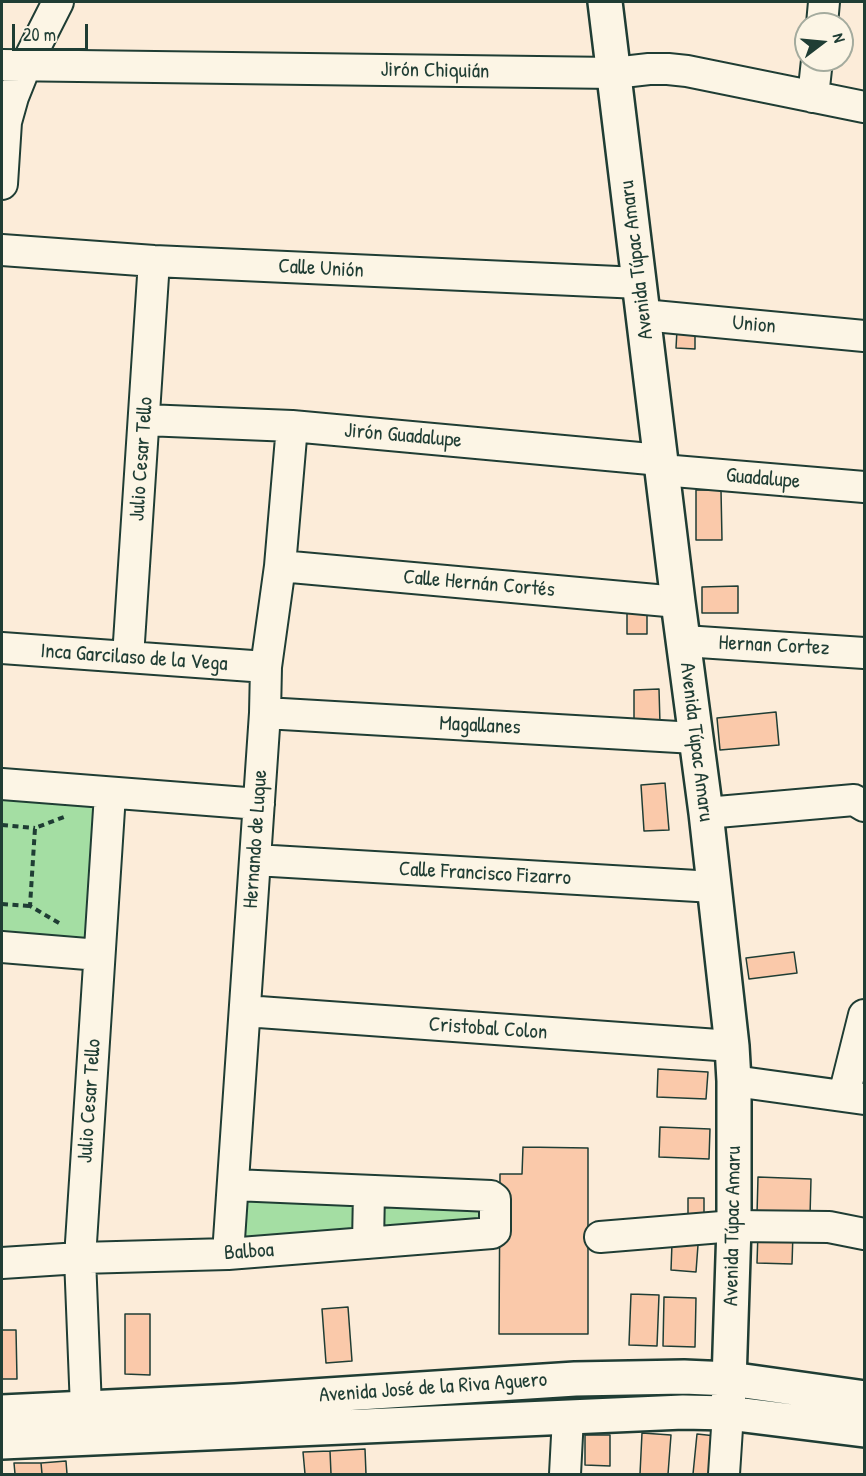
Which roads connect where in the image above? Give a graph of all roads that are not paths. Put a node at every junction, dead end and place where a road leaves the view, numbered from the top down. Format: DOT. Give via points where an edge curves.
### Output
graph roads {
  1 [pos="58,2"];
  2 [pos="605,2"];
  3 [pos="13,66"];
  4 [pos="816,72"];
  5 [pos="614,73"];
  6 [pos="813,98"];
  7 [pos="864,107"];
  8 [pos="2,184"];
  9 [pos="2,250"];
  10 [pos="154,261"];
  11 [pos="640,283"];
  12 [pos="643,315"];
  13 [pos="864,336"];
  14 [pos="145,420"];
  15 [pos="292,426"];
  16 [pos="662,465"];
  17 [pos="864,487"];
  18 [pos="280,566"];
  19 [pos="678,602"];
  20 [pos="684,641"];
  21 [pos="2,648"];
  22 [pos="864,653"];
  23 [pos="128,657"];
  24 [pos="266,667"];
  25 [pos="265,713"];
  26 [pos="695,738"];
  27 [pos="2,784"];
  28 [pos="110,794"];
  29 [pos="259,804"];
  30 [pos="864,809"];
  31 [pos="706,813"];
  32 [pos="255,860"];
  33 [pos="714,887"];
  34 [pos="2,947"];
  35 [pos="99,955"];
  36 [pos="245,1011"];
  37 [pos="864,1015"];
  38 [pos="732,1046"];
  39 [pos="734,1081"];
  40 [pos="854,1097"];
  41 [pos="234,1185"];
  42 [pos="369,1191"];
  43 [pos="734,1226"];
  44 [pos="864,1234"];
  45 [pos="600,1236"];
  46 [pos="368,1243"];
  47 [pos="228,1254"];
  48 [pos="80,1258"];
  49 [pos="2,1263"];
  50 [pos="730,1379"];
  51 [pos="864,1398"];
  52 [pos="86,1408"];
  53 [pos="2,1412"];
  54 [pos="728,1413"];
  55 [pos="568,1417"];
  56 [pos="864,1430"];
  57 [pos="2,1442"];
  58 [pos="565,1474"];
  59 [pos="724,1474"];
  1 -- 3 [label="street"];
  2 -- 5 [label="main road, Avenida Túpac Amaru"];
  3 -- 5 [label="street, Jirón Chiquián"];
  3 -- 8 [label="street"];
  4 -- 6 [label="street"];
  5 -- 6 [label="street, Jirón Chiquián" via="687,70"];
  5 -- 11 [label="main road, Avenida Túpac Amaru"];
  6 -- 7 [label="street, Jirón Chiquián"];
  9 -- 10 [label="street, Calle Unión"];
  10 -- 11 [label="street, Calle Unión"];
  10 -- 14 [label="street, Julio Cesar Tello"];
  11 -- 12 [label="main road, Avenida Túpac Amaru"];
  12 -- 13 [label="street, Union"];
  12 -- 16 [label="main road, Avenida Túpac Amaru"];
  14 -- 15 [label="street, Jirón Guadalupe"];
  14 -- 23 [label="street, Julio Cesar Tello"];
  15 -- 16 [label="street, Jirón Guadalupe"];
  15 -- 18 [label="street, Hernando de Luque"];
  16 -- 17 [label="street, Guadalupe"];
  16 -- 19 [label="main road, Avenida Túpac Amaru"];
  18 -- 19 [label="street, Calle Hernán Cortés"];
  18 -- 24 [label="street, Hernando de Luque"];
  19 -- 20 [label="main road, Avenida Túpac Amaru"];
  20 -- 22 [label="street, Hernan Cortez"];
  20 -- 26 [label="main road, Avenida Túpac Amaru"];
  21 -- 23 [label="street, Inca Garcilaso de la Vega"];
  23 -- 24 [label="street, Inca Garcilaso de la Vega"];
  24 -- 25 [label="street, Hernando de Luque"];
  25 -- 26 [label="street, Magallanes"];
  25 -- 29 [label="street, Hernando de Luque"];
  26 -- 31 [label="main road, Avenida Túpac Amaru"];
  27 -- 28 [label="street"];
  28 -- 29 [label="street"];
  28 -- 35 [label="street, Julio Cesar Tello"];
  29 -- 32 [label="street, Hernando de Luque"];
  30 -- 31 [label="street" via="854,800"];
  31 -- 33 [label="main road, Avenida Túpac Amaru"];
  32 -- 33 [label="street, Calle Francisco Fizarro"];
  32 -- 36 [label="street, Hernando de Luque"];
  33 -- 38 [label="main road, Avenida Túpac Amaru"];
  34 -- 35 [label="street"];
  35 -- 48 [label="street, Julio Cesar Tello"];
  36 -- 38 [label="street, Cristobal Colon"];
  36 -- 41 [label="street, Hernando de Luque"];
  37 -- 40 [label="street"];
  38 -- 39 [label="main road, Avenida Túpac Amaru"];
  39 -- 40 [label="street"];
  39 -- 43 [label="main road, Avenida Túpac Amaru"];
  41 -- 42 [label="street"];
  41 -- 47 [label="street, Hernando de Luque"];
  42 -- 46 [label="street"];
  42 -- 46 [label="street, Balboa" via="491,1196 495,1199 495,1231"];
  43 -- 44 [label="street" via="829,1227"];
  43 -- 45 [label="street"];
  43 -- 50 [label="main road, Avenida Túpac Amaru"];
  46 -- 47 [label="street, Balboa"];
  47 -- 48 [label="street, Balboa"];
  48 -- 49 [label="street, Balboa"];
  48 -- 52 [label="street, Julio Cesar Tello"];
  50 -- 51 [label="main road, Avenida José de la Riva Aguero"];
  50 -- 52 [label="main road, Avenida José de la Riva Aguero" via="575,1379"];
  50 -- 54 [label="main road, Avenida Túpac Amaru"];
  52 -- 53 [label="main road, Avenida José de la Riva Aguero"];
  54 -- 55 [label="main road, Avenida José de la Riva Aguero"];
  54 -- 56 [label="main road, Avenida José de la Riva Aguero"];
  54 -- 59 [label="street"];
  55 -- 57 [label="main road, Avenida José de la Riva Aguero"];
  55 -- 58 [label="street"];
}
